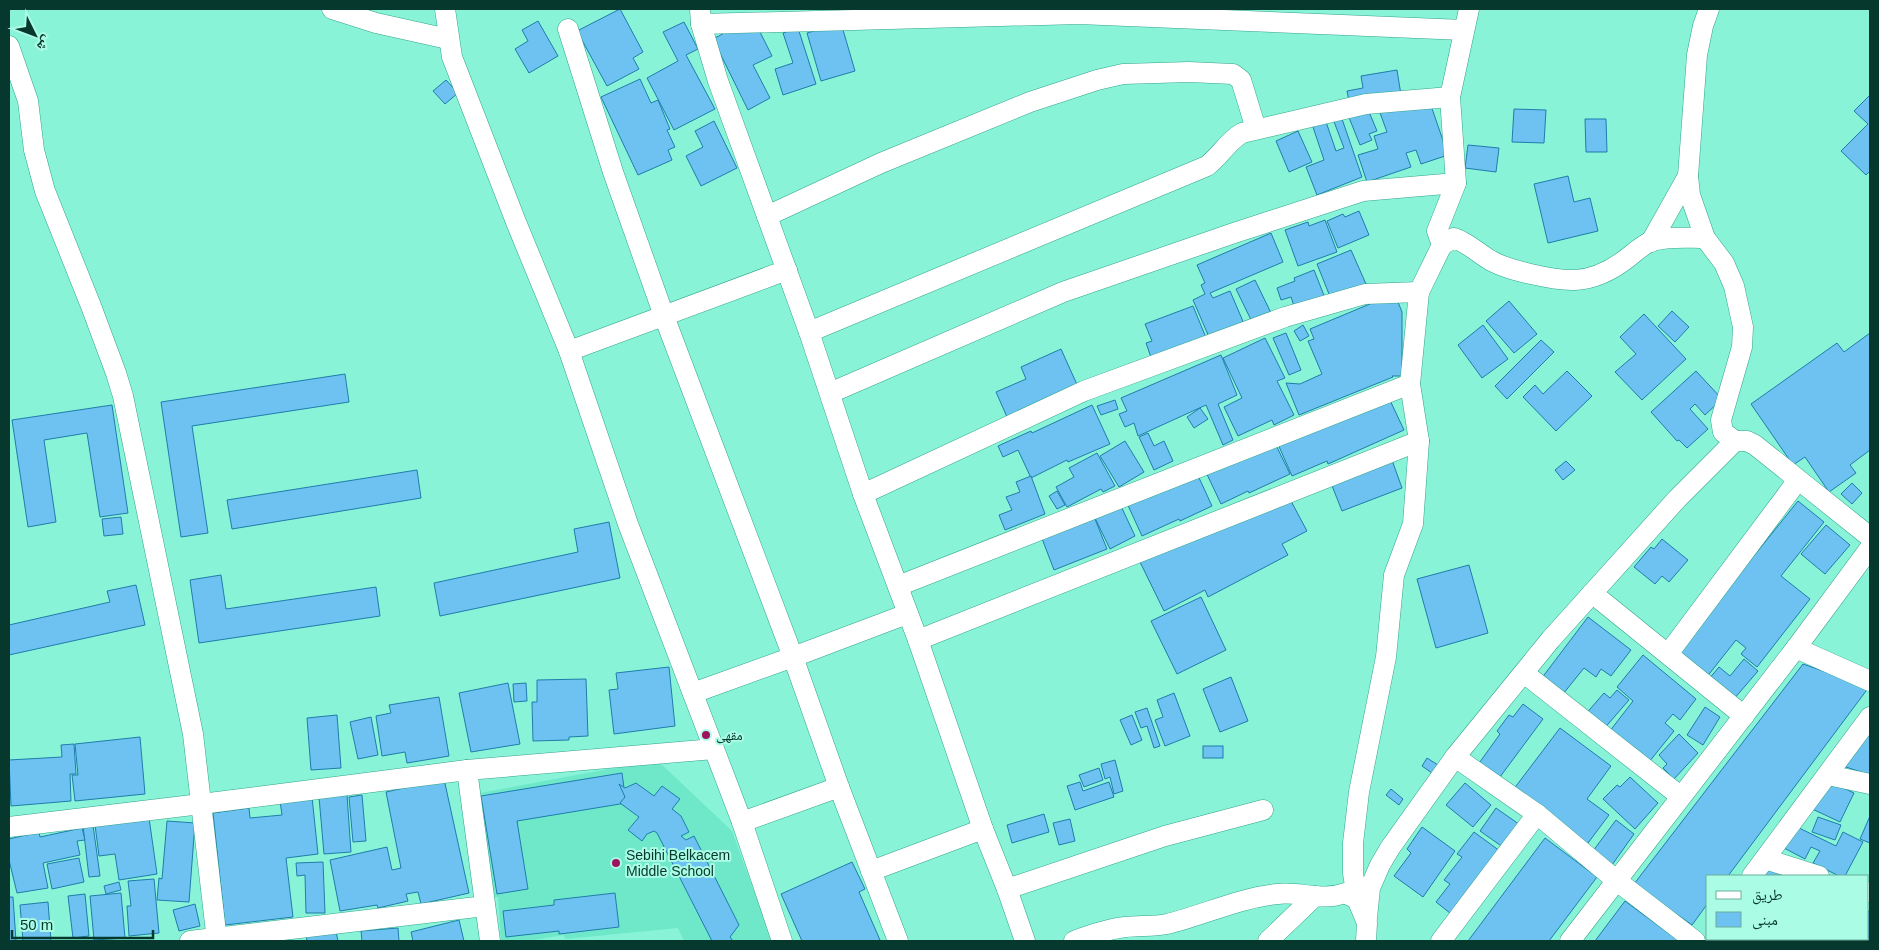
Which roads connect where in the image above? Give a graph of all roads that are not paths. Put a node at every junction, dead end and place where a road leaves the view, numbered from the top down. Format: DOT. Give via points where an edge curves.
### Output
graph roads {
  1 [pos="332,9"];
  2 [pos="445,9"];
  3 [pos="1469,9"];
  4 [pos="1709,9"];
  5 [pos="701,16"];
  6 [pos="568,29"];
  7 [pos="1464,30"];
  8 [pos="448,39"];
  9 [pos="9,46"];
  10 [pos="1450,97"];
  11 [pos="1256,130"];
  12 [pos="1688,176"];
  13 [pos="1456,183"];
  14 [pos="767,216"];
  15 [pos="1706,238"];
  16 [pos="1651,242"];
  17 [pos="1442,245"];
  18 [pos="787,270"];
  19 [pos="1419,292"];
  20 [pos="664,316"];
  21 [pos="809,332"];
  22 [pos="569,351"];
  23 [pos="1410,384"];
  24 [pos="830,393"];
  25 [pos="1419,442"];
  26 [pos="1735,442"];
  27 [pos="1798,480"];
  28 [pos="864,494"];
  29 [pos="1870,537"];
  30 [pos="1870,548"];
  31 [pos="898,586"];
  32 [pos="1592,593"];
  33 [pos="907,614"];
  34 [pos="918,640"];
  35 [pos="1796,648"];
  36 [pos="1668,654"];
  37 [pos="793,658"];
  38 [pos="1524,673"];
  39 [pos="1870,681"];
  40 [pos="693,693"];
  41 [pos="1744,716"];
  42 [pos="1870,718"];
  43 [pos="714,749"];
  44 [pos="1455,757"];
  45 [pos="467,770"];
  46 [pos="1828,775"];
  47 [pos="1870,784"];
  48 [pos="839,786"];
  49 [pos="1680,796"];
  50 [pos="202,804"];
  51 [pos="1263,810"];
  52 [pos="1537,814"];
  53 [pos="742,822"];
  54 [pos="9,827"];
  55 [pos="983,829"];
  56 [pos="1765,859"];
  57 [pos="871,871"];
  58 [pos="1753,875"];
  59 [pos="1816,875"];
  60 [pos="1617,882"];
  61 [pos="1006,889"];
  62 [pos="1315,896"];
  63 [pos="1357,899"];
  64 [pos="486,906"];
  65 [pos="1366,932"];
  66 [pos="216,940"];
  67 [pos="190,941"];
  68 [pos="490,941"];
  69 [pos="782,941"];
  70 [pos="898,941"];
  71 [pos="1024,941"];
  72 [pos="1074,941"];
  73 [pos="1268,941"];
  74 [pos="1441,941"];
  75 [pos="1570,941"];
  76 [pos="1695,941"];
  1 -- 8 [label="street" via="376,23"];
  2 -- 8 [label="street"];
  3 -- 7 [label="street"];
  4 -- 12 [label="street" via="1697,55"];
  5 -- 7 [label="street" via="1079,14"];
  5 -- 14 [label="street" via="718,82"];
  6 -- 20 [label="street" via="612,172"];
  7 -- 10 [label="street"];
  8 -- 22 [label="street" via="498,176"];
  9 -- 50 [label="street" via="28,101 34,150 45,191 123,396 193,734"];
  10 -- 11 [label="street" via="1366,104"];
  10 -- 13 [label="street"];
  11 -- 14 [label="street" via="1241,80 1233,74 1123,74 1012,109 881,163"];
  11 -- 21 [label="street" via="1235,137 1207,166"];
  12 -- 15 [label="street" via="1690,195"];
  12 -- 16 [label="street"];
  13 -- 17 [label="street" via="1437,231"];
  13 -- 24 [label="street" via="1362,191 1234,233 1064,292"];
  14 -- 18 [label="street"];
  15 -- 16 [label="street"];
  15 -- 26 [label="street" via="1724,263 1734,286 1743,327 1742,347 1722,420 1723,432"];
  16 -- 17 [label="street" via="1604,273 1575,280 1503,266 1454,238"];
  17 -- 19 [label="street"];
  18 -- 20 [label="street"];
  18 -- 21 [label="street"];
  19 -- 23 [label="street"];
  19 -- 28 [label="street" via="1365,294 1285,317 1084,391"];
  20 -- 22 [label="street"];
  20 -- 37 [label="street"];
  21 -- 24 [label="street"];
  22 -- 40 [label="street" via="628,524"];
  23 -- 25 [label="street"];
  23 -- 31 [label="street"];
  24 -- 28 [label="street"];
  25 -- 34 [label="street"];
  25 -- 63 [label="street" via="1413,524 1394,575 1386,657 1359,792 1353,843"];
  26 -- 27 [label="street" via="1746,441 1755,445"];
  26 -- 32 [label="street" via="1677,499"];
  27 -- 29 [label="street"];
  27 -- 36 [label="street"];
  28 -- 31 [label="street"];
  30 -- 35 [label="street"];
  31 -- 33 [label="street"];
  32 -- 36 [label="street"];
  32 -- 38 [label="street"];
  33 -- 34 [label="street"];
  33 -- 37 [label="street"];
  34 -- 55 [label="street"];
  35 -- 39 [label="street"];
  35 -- 41 [label="street"];
  36 -- 41 [label="street"];
  37 -- 40 [label="street"];
  37 -- 48 [label="street"];
  38 -- 44 [label="street"];
  38 -- 49 [label="street"];
  40 -- 43 [label="street"];
  41 -- 49 [label="street"];
  42 -- 46 [label="street"];
  43 -- 45 [label="street"];
  43 -- 53 [label="street"];
  44 -- 52 [label="street"];
  44 -- 65 [label="street" via="1380,866 1370,888"];
  45 -- 50 [label="street"];
  45 -- 64 [label="street"];
  46 -- 47 [label="street"];
  46 -- 56 [label="street"];
  48 -- 53 [label="street"];
  48 -- 57 [label="street"];
  49 -- 60 [label="street"];
  50 -- 54 [label="street"];
  50 -- 66 [label="street"];
  51 -- 61 [label="street" via="1165,836"];
  52 -- 60 [label="street"];
  52 -- 74 [label="street"];
  53 -- 69 [label="street"];
  55 -- 57 [label="street"];
  55 -- 61 [label="street"];
  56 -- 58 [label="street"];
  56 -- 59 [label="street"];
  57 -- 70 [label="street"];
  60 -- 75 [label="street"];
  60 -- 76 [label="street"];
  61 -- 71 [label="street"];
  62 -- 63 [label="street" via="1336,897 1345,893"];
  62 -- 72 [label="street" via="1278,894 1167,924 1106,930"];
  62 -- 73 [label="street"];
  63 -- 65 [label="street"];
  64 -- 66 [label="street"];
  64 -- 68 [label="street"];
  66 -- 67 [label="street"];
}
